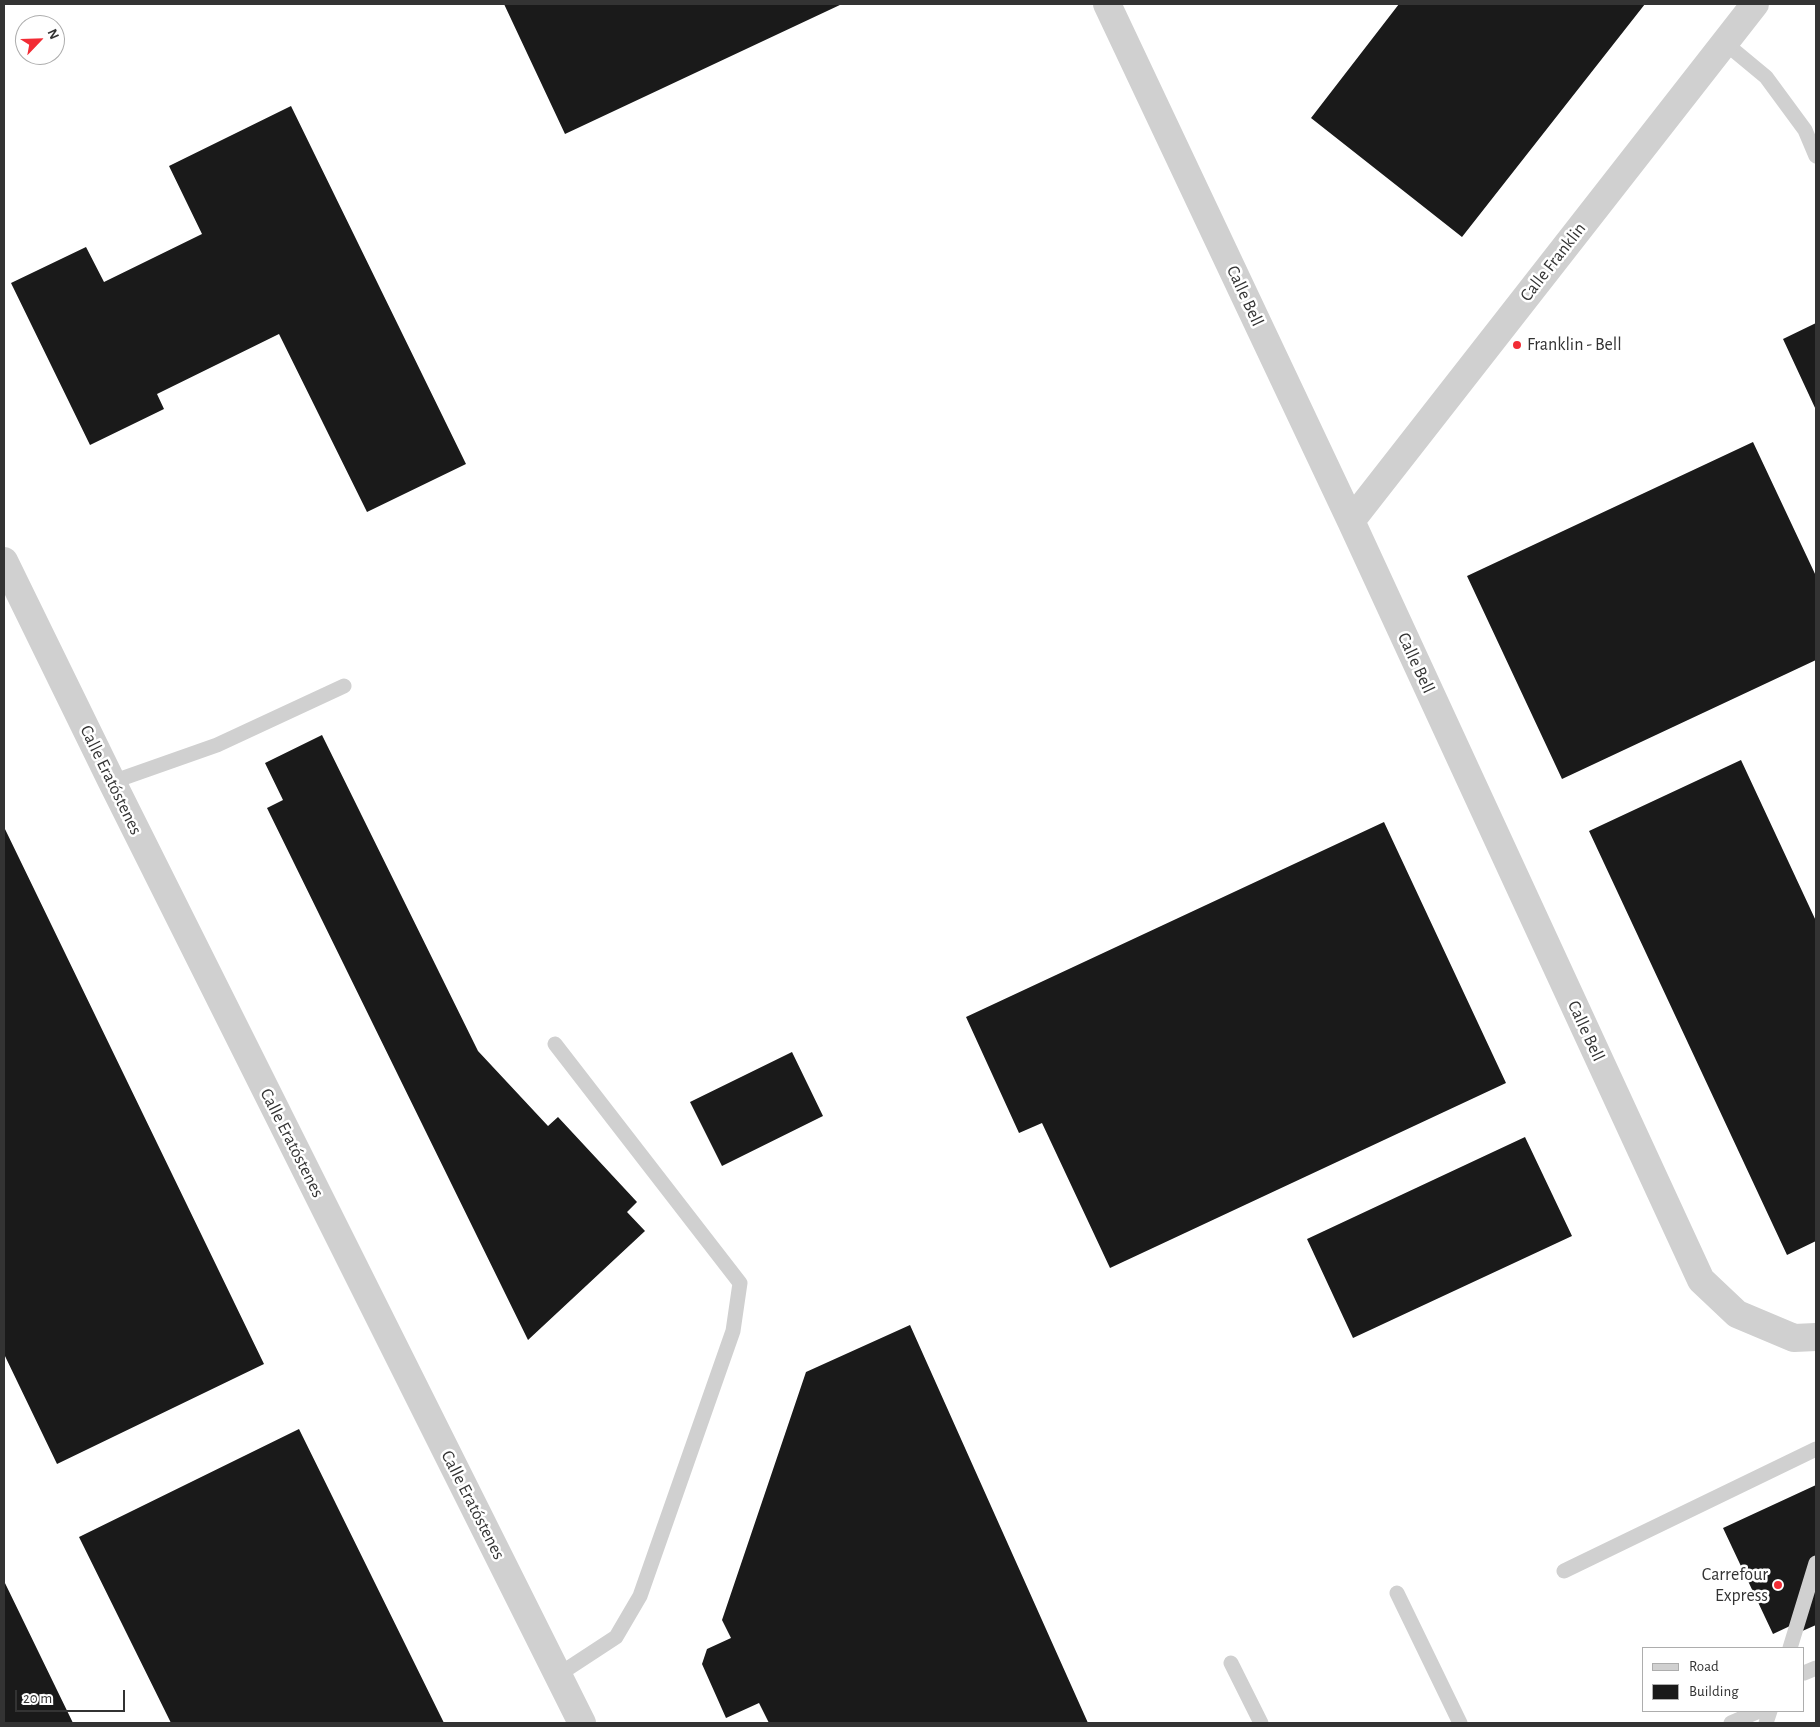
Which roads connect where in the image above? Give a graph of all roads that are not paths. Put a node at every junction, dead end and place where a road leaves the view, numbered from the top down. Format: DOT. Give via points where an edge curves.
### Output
graph roads {
  1 [pos="1107,4"];
  2 [pos="1755,4"];
  3 [pos="1725,43"];
  4 [pos="1816,156"];
  5 [pos="1351,521"];
  6 [pos="4,562"];
  7 [pos="344,686"];
  8 [pos="112,782"];
  9 [pos="555,1044"];
  10 [pos="1816,1336"];
  11 [pos="1816,1449"];
  12 [pos="1816,1563"];
  13 [pos="1564,1571"];
  14 [pos="1397,1593"];
  15 [pos="1790,1647"];
  16 [pos="1231,1664"];
  17 [pos="558,1675"];
  18 [pos="1757,1712"];
  19 [pos="582,1723"];
  20 [pos="1261,1723"];
  21 [pos="1460,1723"];
  22 [pos="1731,1723"];
  1 -- 5 [label="street, Calle Bell"];
  2 -- 3 [label="street, Calle Franklin"];
  3 -- 4 [label="lane" via="1766,76 1805,130"];
  3 -- 5 [label="street, Calle Franklin"];
  5 -- 10 [label="street, Calle Bell" via="1701,1280 1736,1314 1794,1338"];
  6 -- 8 [label="street, Calle Eratóstenes"];
  7 -- 8 [label="lane" via="217,745"];
  8 -- 17 [label="street, Calle Eratóstenes"];
  9 -- 17 [label="lane" via="740,1283 733,1331 640,1596 616,1637"];
  11 -- 13 [label="lane"];
  12 -- 15 [label="lane"];
  14 -- 21 [label="lane"];
  16 -- 20 [label="lane"];
  17 -- 19 [label="street, Calle Eratóstenes"];
  18 -- 22 [label="lane"];
}
